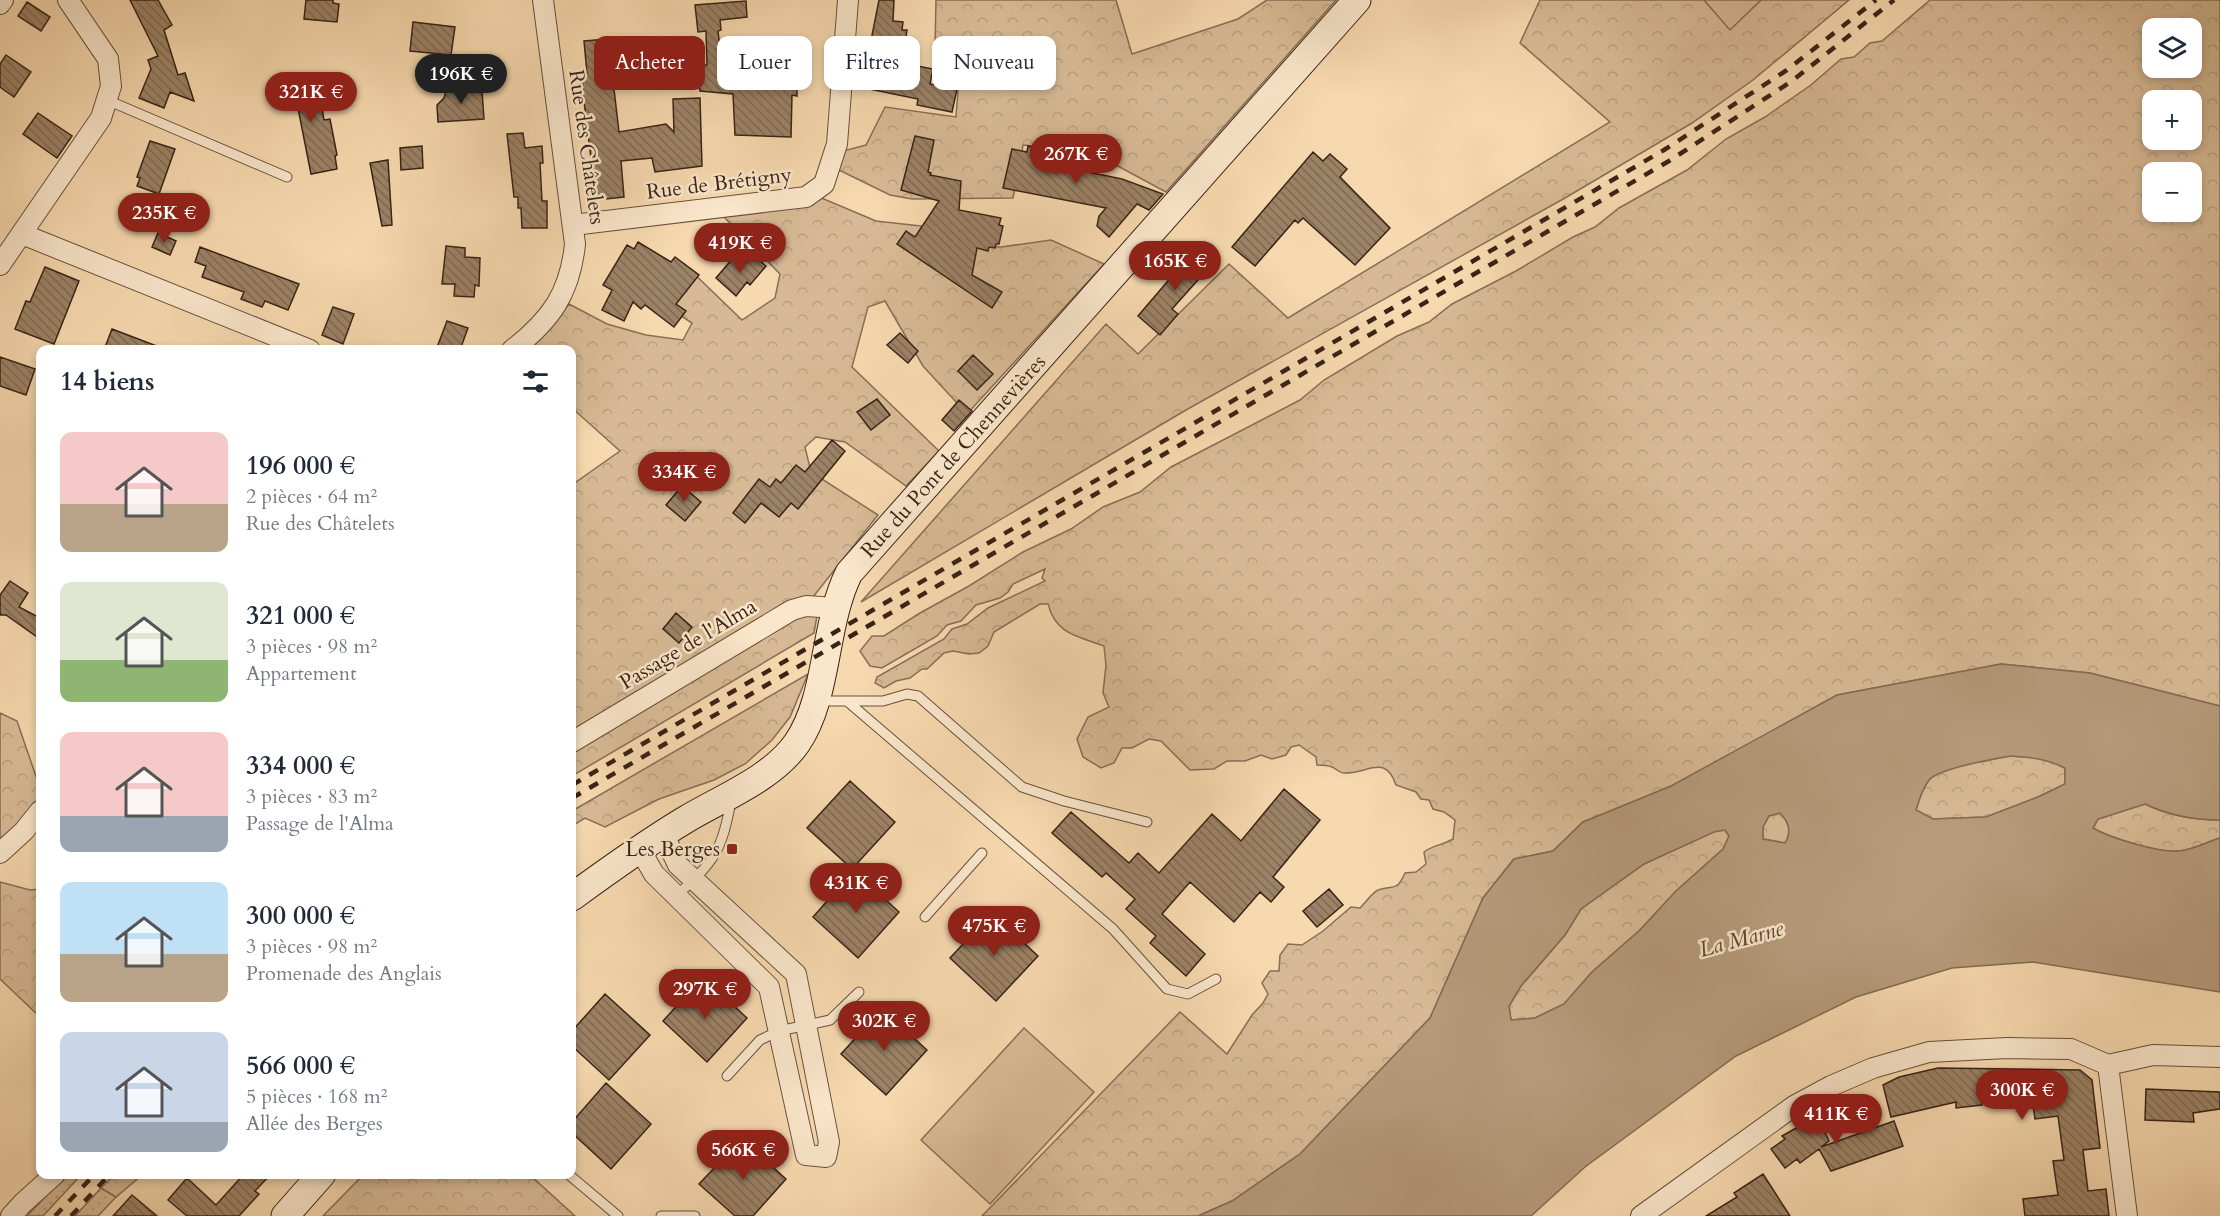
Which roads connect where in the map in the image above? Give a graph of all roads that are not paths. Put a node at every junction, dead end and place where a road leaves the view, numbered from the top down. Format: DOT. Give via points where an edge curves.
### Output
graph roads {
  1 [pos="3,0"];
  2 [pos="68,0"];
  3 [pos="543,0"];
  4 [pos="848,0"];
  5 [pos="1357,0"];
  6 [pos="0,4"];
  7 [pos="107,100"];
  8 [pos="287,177"];
  9 [pos="573,225"];
  10 [pos="22,234"];
  11 [pos="0,265"];
  12 [pos="298,345"];
  13 [pos="518,345"];
  14 [pos="836,608"];
  15 [pos="815,701"];
  16 [pos="847,701"];
  17 [pos="576,740"];
  18 [pos="731,795"];
  19 [pos="36,816"];
  20 [pos="1147,822"];
  21 [pos="663,833"];
  22 [pos="639,848"];
  23 [pos="0,853"];
  24 [pos="982,853"];
  25 [pos="694,880"];
  26 [pos="576,894"];
  27 [pos="676,896"];
  28 [pos="925,917"];
  29 [pos="1216,979"];
  30 [pos="859,992"];
  31 [pos="806,1025"];
  32 [pos="779,1031"];
  33 [pos="2220,1057"];
  34 [pos="2108,1065"];
  35 [pos="727,1076"];
  36 [pos="50,1179"];
  37 [pos="318,1179"];
  38 [pos="574,1179"];
  39 [pos="11,1216"];
  40 [pos="285,1216"];
  41 [pos="618,1216"];
  42 [pos="661,1216"];
  43 [pos="695,1216"];
  44 [pos="1641,1216"];
  45 [pos="2127,1216"];
  1 -- 6 [label="street"];
  2 -- 7 [label="street" via="108,59 111,86"];
  3 -- 9 [label="street, Rue des Châtelets"];
  4 -- 9 [label="street, Rue de Brétigny" via="837,144 824,184 806,197"];
  5 -- 14 [label="main road, Rue du Pont de Chennevières" via="849,573"];
  7 -- 8 [label="lane"];
  7 -- 10 [label="street" via="101,118"];
  9 -- 13 [label="street, Rue des Châtelets" via="573,270 563,294 546,320"];
  10 -- 11 [label="street"];
  10 -- 12 [label="street"];
  14 -- 15 [label="main road, Rue du Pont de Chennevières"];
  14 -- 17 [label="street, Passage de l'Alma" via="806,606 792,610"];
  15 -- 16 [label="lane"];
  15 -- 18 [label="main road, Rue du Pont de Chennevières" via="797,743 776,764"];
  16 -- 20 [label="lane" via="918,696 1022,787"];
  16 -- 29 [label="lane" via="1113,929 1167,989 1188,994"];
  18 -- 21 [label="main road, Rue du Pont de Chennevières"];
  18 -- 25 [label="lane" via="727,828 715,856"];
  19 -- 23 [label="street"];
  21 -- 22 [label="main road, Rue du Pont de Chennevières"];
  21 -- 25 [label="street" via="678,865"];
  22 -- 26 [label="main road, Rue du Pont de Chennevières"];
  22 -- 27 [label="street" via="654,874"];
  24 -- 28 [label="lane"];
  25 -- 27 [label="lane"];
  25 -- 31 [label="street" via="796,974"];
  27 -- 32 [label="street" via="770,987"];
  30 -- 31 [label="lane" via="830,1020"];
  31 -- 32 [label="lane"];
  31 -- 32 [label="street" via="829,1142 826,1157 806,1155"];
  32 -- 35 [label="lane" via="760,1040"];
  33 -- 34 [label="street" via="2153,1055"];
  34 -- 44 [label="street" via="2071,1049 2007,1048 1929,1052 1873,1068 1794,1106"];
  34 -- 45 [label="street"];
  36 -- 39 [label="street"];
  37 -- 40 [label="main road"];
  38 -- 41 [label="lane"];
  42 -- 43 [label="lane"];
}
